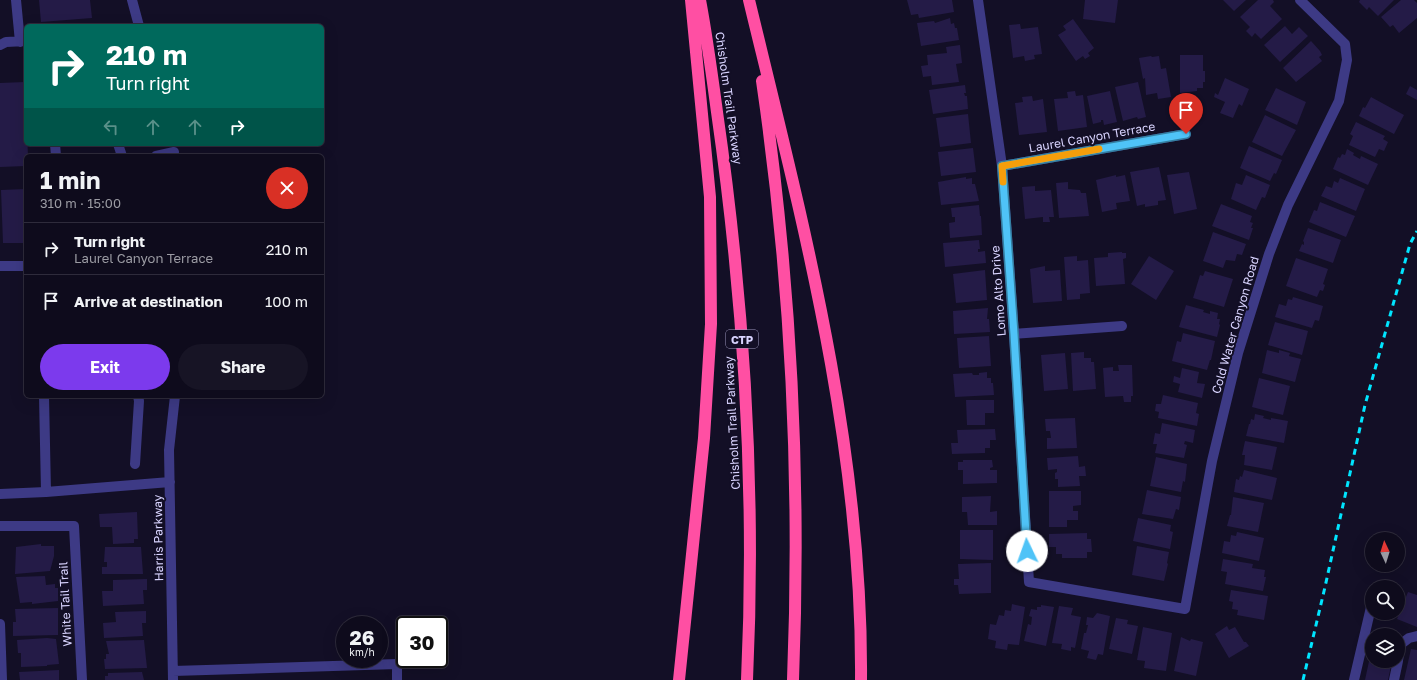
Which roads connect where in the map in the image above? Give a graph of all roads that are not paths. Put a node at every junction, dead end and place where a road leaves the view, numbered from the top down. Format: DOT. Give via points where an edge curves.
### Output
graph roads {
  1 [pos="16,0"];
  2 [pos="132,0"];
  3 [pos="691,0"];
  4 [pos="700,0"];
  5 [pos="749,0"];
  6 [pos="978,0"];
  7 [pos="1300,0"];
  8 [pos="138,24"];
  9 [pos="23,41"];
  10 [pos="0,45"];
  11 [pos="1186,134"];
  12 [pos="173,151"];
  13 [pos="163,154"];
  14 [pos="1002,166"];
  15 [pos="0,266"];
  16 [pos="24,266"];
  17 [pos="1122,326"];
  18 [pos="1014,334"];
  19 [pos="44,398"];
  20 [pos="138,398"];
  21 [pos="175,398"];
  22 [pos="135,464"];
  23 [pos="170,482"];
  24 [pos="46,492"];
  25 [pos="0,494"];
  26 [pos="0,526"];
  27 [pos="1029,582"];
  28 [pos="1368,620"];
  29 [pos="0,624"];
  30 [pos="1417,636"];
  31 [pos="1405,641"];
  32 [pos="1396,668"];
  33 [pos="173,675"];
  34 [pos="2,680"];
  35 [pos="82,680"];
  36 [pos="397,680"];
  37 [pos="679,680"];
  38 [pos="747,680"];
  39 [pos="793,680"];
  40 [pos="861,680"];
  41 [pos="1354,680"];
  42 [pos="1394,680"];
  1 -- 9 [label="street"];
  2 -- 8 [label="street"];
  3 -- 37 [label="highway" via="710,197 711,324 705,431"];
  4 -- 38 [label="highway, Chisholm Trail Parkway / CTP" via="728,191 743,353 750,512"];
  5 -- 39 [label="highway" via="776,189 790,361 796,482"];
  5 -- 40 [label="highway" via="809,248 831,360 852,509 861,634"];
  6 -- 14 [label="street, Lomo Alto Drive"];
  7 -- 27 [label="street, Cold Water Canyon Road" via="1345,44 1347,60 1339,101 1288,205 1269,254 1238,353 1212,461 1184,609"];
  9 -- 10 [label="street"];
  11 -- 14 [label="street, Laurel Canyon Terrace"];
  12 -- 13 [label="street"];
  14 -- 18 [label="street, Lomo Alto Drive"];
  15 -- 16 [label="street"];
  17 -- 18 [label="street"];
  18 -- 27 [label="street, Lomo Alto Drive"];
  19 -- 24 [label="street"];
  20 -- 22 [label="street"];
  21 -- 23 [label="street, Harris Parkway" via="169,450"];
  23 -- 24 [label="street"];
  23 -- 33 [label="street, Harris Parkway"];
  24 -- 25 [label="street"];
  26 -- 35 [label="street, White Tail Trail" via="74,526"];
  28 -- 41 [label="street"];
  29 -- 34 [label="street"];
  30 -- 31 [label="street"];
  32 -- 42 [label="street"];
  33 -- 36 [label="street" via="397,664"];
}
